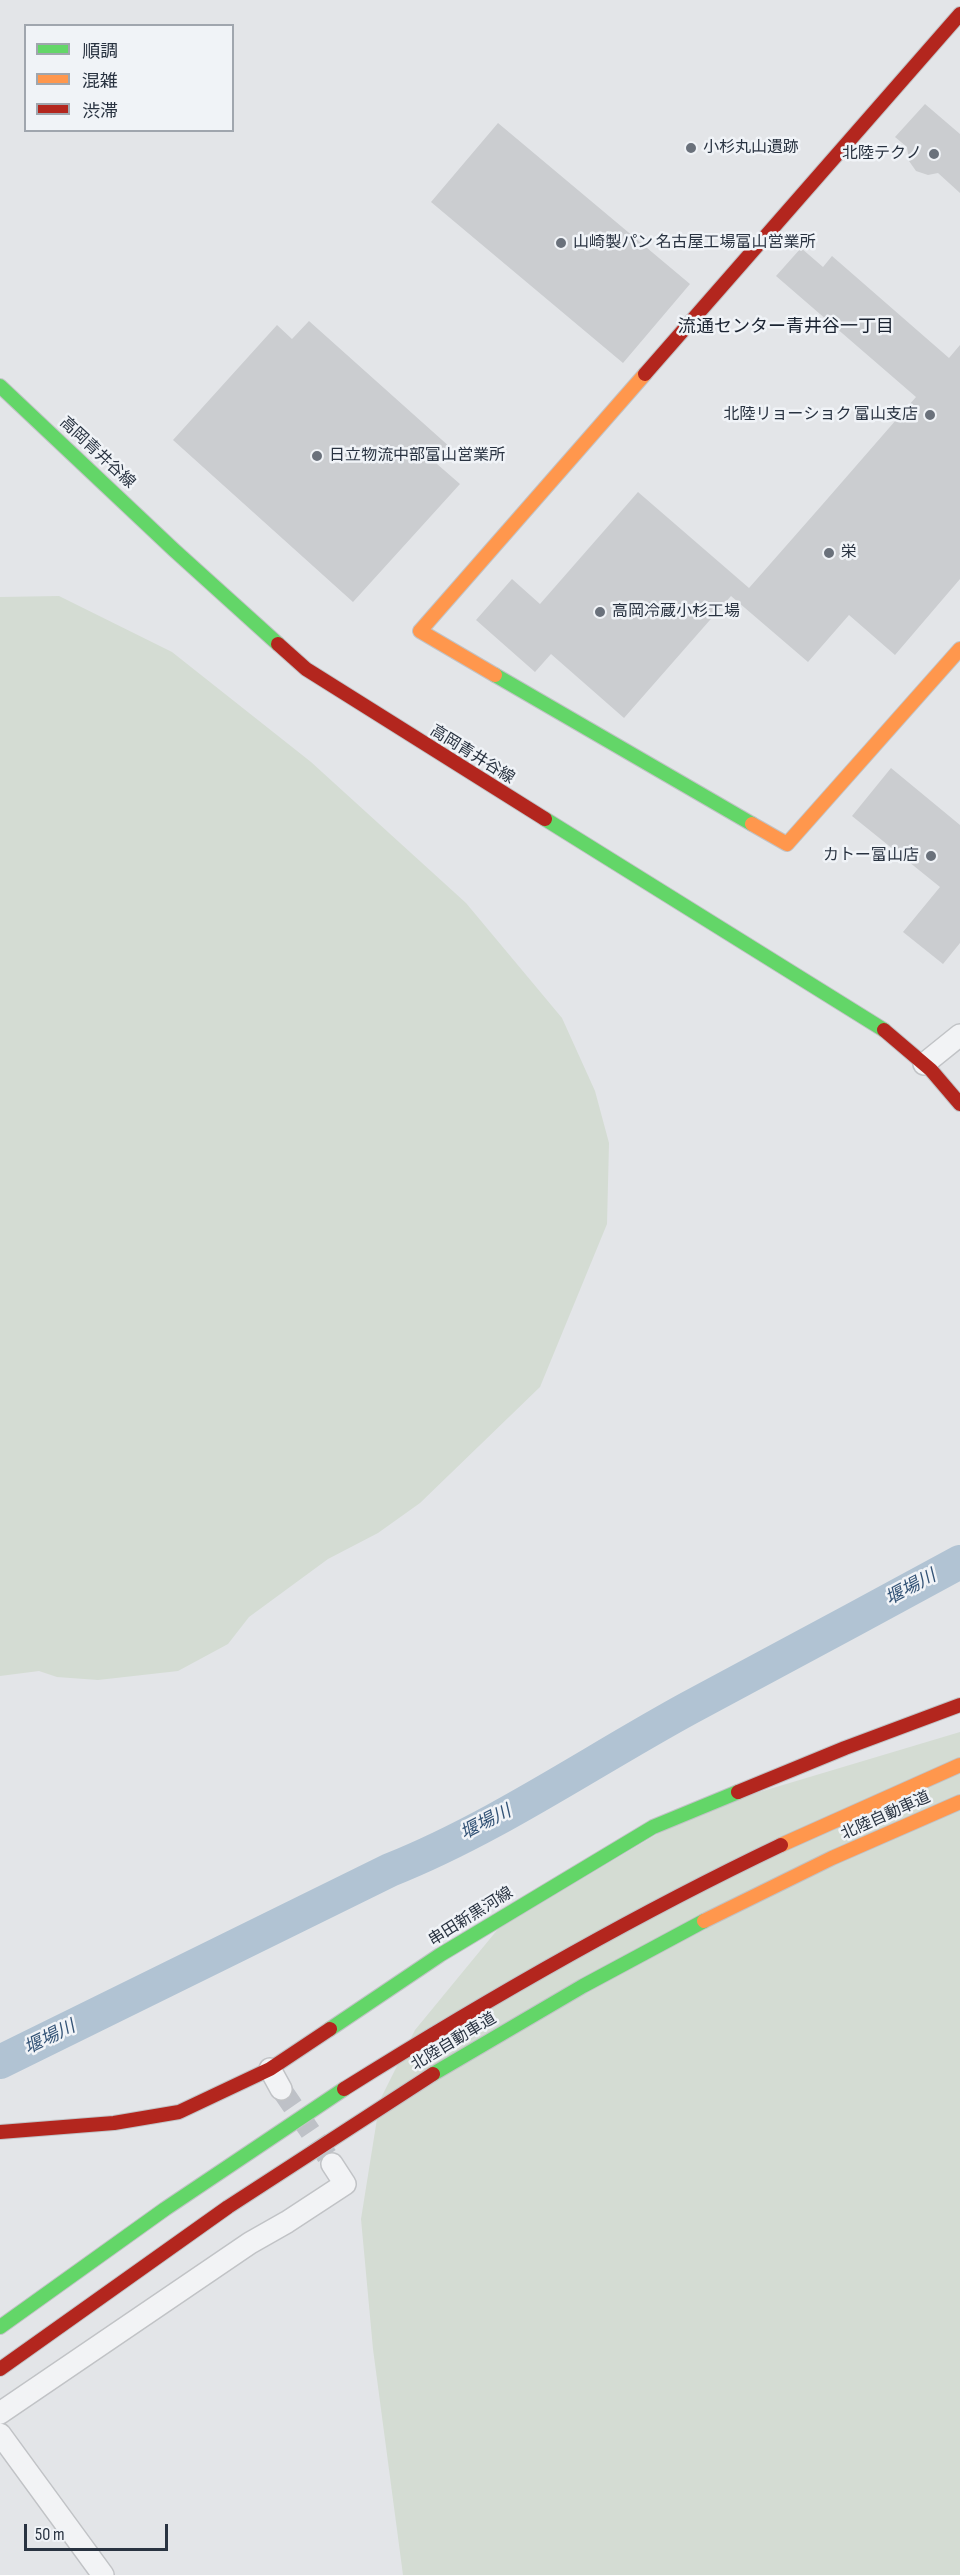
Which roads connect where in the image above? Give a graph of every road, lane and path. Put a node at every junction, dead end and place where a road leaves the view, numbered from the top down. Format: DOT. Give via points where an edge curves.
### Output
graph roads {
  1 [pos="960,14"];
  2 [pos="0,386"];
  3 [pos="960,649"];
  4 [pos="960,1035"];
  5 [pos="924,1064"];
  6 [pos="960,1104"];
  7 [pos="960,1705"];
  8 [pos="960,1765"];
  9 [pos="960,1802"];
  10 [pos="270,2069"];
  11 [pos="281,2089"];
  12 [pos="0,2132"];
  13 [pos="332,2164"];
  14 [pos="0,2327"];
  15 [pos="0,2369"];
  16 [pos="0,2413"];
  17 [pos="0,2434"];
  18 [pos="103,2575"];
  1 -- 3 [label="main road" via="420,631 788,844"];
  2 -- 5 [label="main road, 高岡青井谷線" via="306,669 874,1022"];
  4 -- 5 [label="street"];
  5 -- 6 [label="main road, 高岡青井谷線"];
  7 -- 10 [label="main road, 串田新黒河線" via="653,1827 449,1950"];
  8 -- 14 [label="main road, 北陸自動車道" via="798,1836 685,1892 471,2010 262,2142"];
  9 -- 15 [label="main road, 北陸自動車道" via="708,1918 489,2039 281,2170"];
  10 -- 11 [label="street"];
  10 -- 12 [label="main road, 串田新黒河線" via="179,2112 114,2123"];
  13 -- 16 [label="street" via="345,2184 250,2243"];
  17 -- 18 [label="street"];
}
